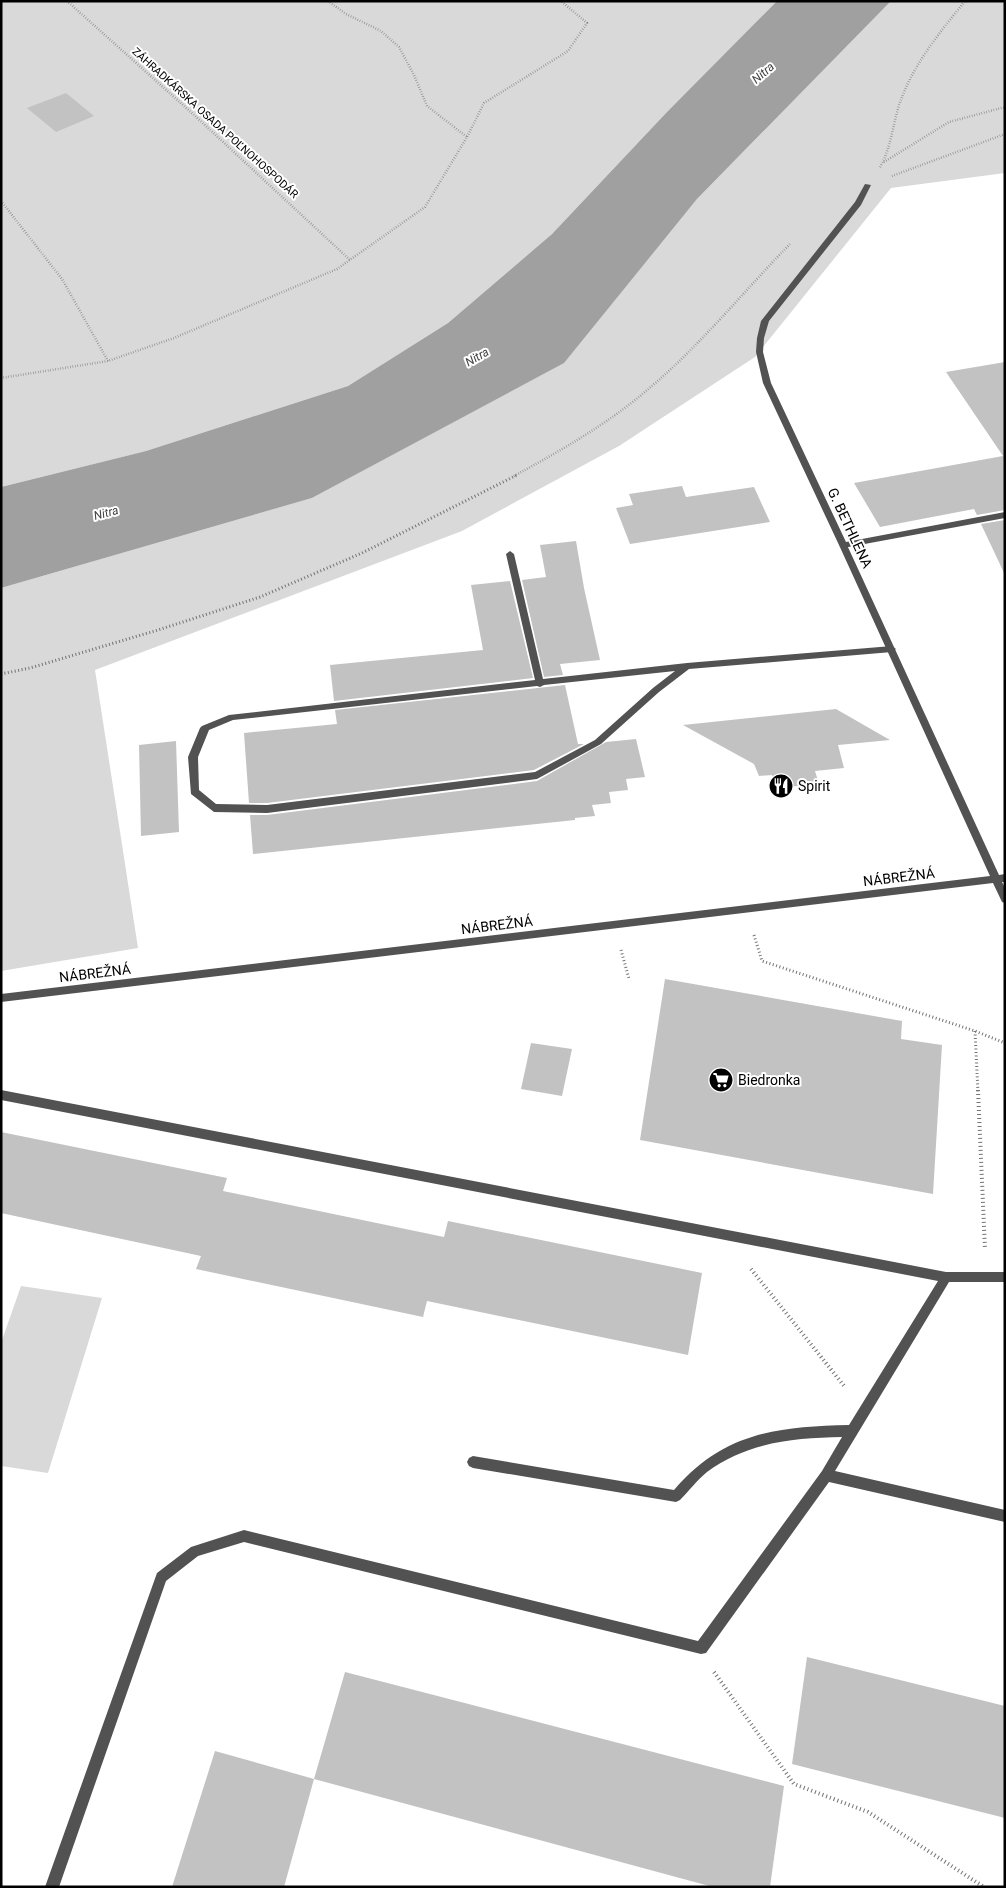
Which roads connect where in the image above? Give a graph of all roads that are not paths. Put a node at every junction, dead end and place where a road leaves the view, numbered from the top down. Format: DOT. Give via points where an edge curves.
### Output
graph roads {
  1 [pos="867,185"];
  2 [pos="1005,515"];
  3 [pos="843,545"];
  4 [pos="510,554"];
  5 [pos="892,649"];
  6 [pos="687,666"];
  7 [pos="540,684"];
  8 [pos="1000,878"];
  9 [pos="1005,899"];
  10 [pos="1,998"];
  11 [pos="1,1095"];
  12 [pos="1005,1277"];
  13 [pos="946,1278"];
  14 [pos="852,1431"];
  15 [pos="473,1462"];
  16 [pos="826,1475"];
  17 [pos="1005,1516"];
  18 [pos="52,1887"];
  1 -- 3 [label="street, G. BETHLENA" via="858,204 765,321 759,339 759,355 767,383"];
  2 -- 3 [label="street"];
  3 -- 5 [label="street, G. BETHLENA"];
  4 -- 7 [label="street"];
  5 -- 6 [label="street"];
  5 -- 8 [label="street, G. BETHLENA"];
  6 -- 7 [label="street"];
  6 -- 7 [label="street" via="598,742 537,775 267,809 214,808 194,791 192,757 205,728 232,717"];
  8 -- 9 [label="street, G. BETHLENA"];
  8 -- 10 [label="street, NÁBREŽNÁ"];
  11 -- 13 [label="street"];
  12 -- 13 [label="street"];
  13 -- 14 [label="street"];
  14 -- 15 [label="street" via="794,1432 757,1440 729,1451 702,1469 676,1496"];
  14 -- 16 [label="street"];
  16 -- 17 [label="street"];
  16 -- 18 [label="street" via="701,1648 244,1536 195,1551 160,1577"];
}
